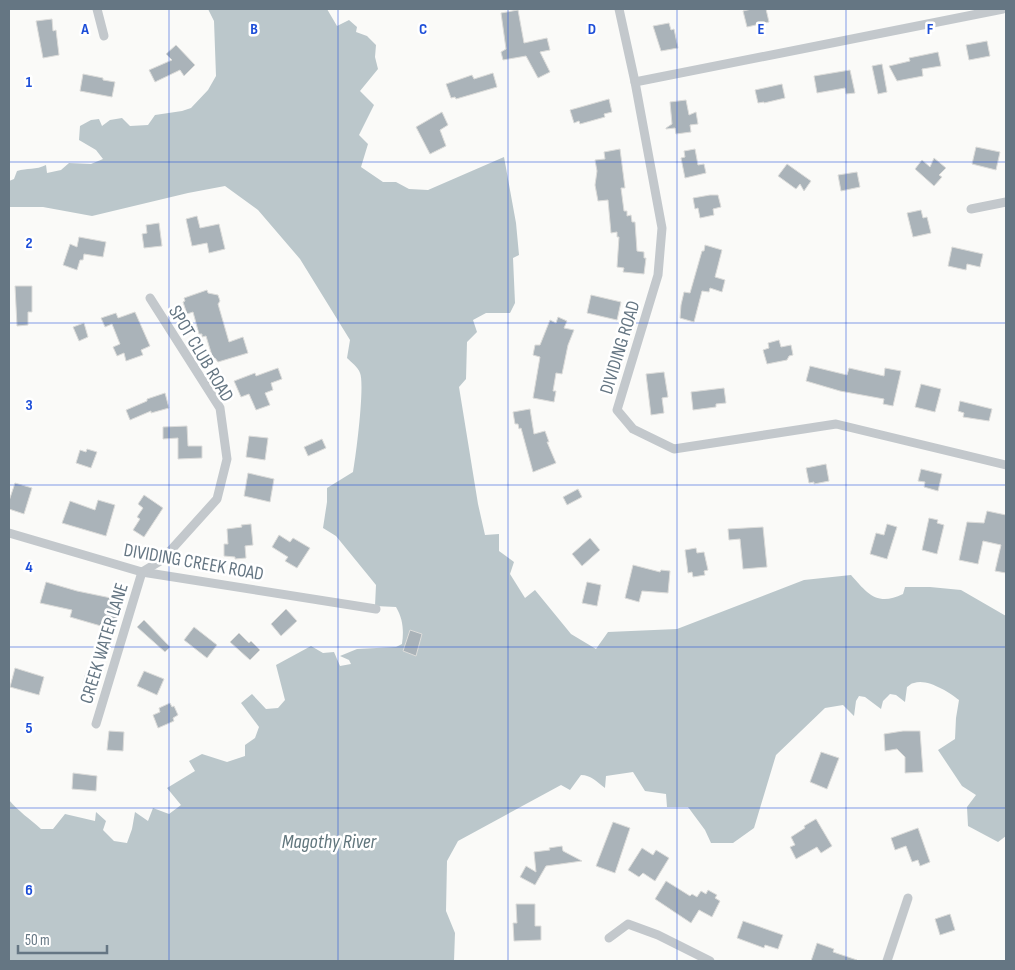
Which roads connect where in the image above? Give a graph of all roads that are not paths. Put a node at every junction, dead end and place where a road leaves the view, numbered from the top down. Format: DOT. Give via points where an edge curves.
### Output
graph roads {
  1 [pos="97,9"];
  2 [pos="619,9"];
  3 [pos="1003,9"];
  4 [pos="104,36"];
  5 [pos="635,82"];
  6 [pos="1006,202"];
  7 [pos="971,209"];
  8 [pos="150,298"];
  9 [pos="1006,465"];
  10 [pos="9,533"];
  11 [pos="142,572"];
  12 [pos="376,609"];
  13 [pos="96,724"];
  14 [pos="908,898"];
  15 [pos="609,938"];
  16 [pos="698,958"];
  17 [pos="710,961"];
  18 [pos="886,961"];
  1 -- 4 [label="street"];
  2 -- 5 [label="street, DIVIDING ROAD"];
  3 -- 5 [label="street"];
  5 -- 9 [label="street, DIVIDING ROAD" via="662,228 658,275 617,410 633,429 674,449 836,424"];
  6 -- 7 [label="street"];
  8 -- 11 [label="street, SPOT CLUB ROAD" via="220,408 227,459 217,499 162,560"];
  10 -- 11 [label="street, DIVIDING CREEK ROAD"];
  11 -- 12 [label="street, DIVIDING CREEK ROAD"];
  11 -- 13 [label="street, CREEK WATER LANE"];
  14 -- 18 [label="street"];
  15 -- 16 [label="street" via="628,924 658,935"];
  16 -- 17 [label="street"];
}
